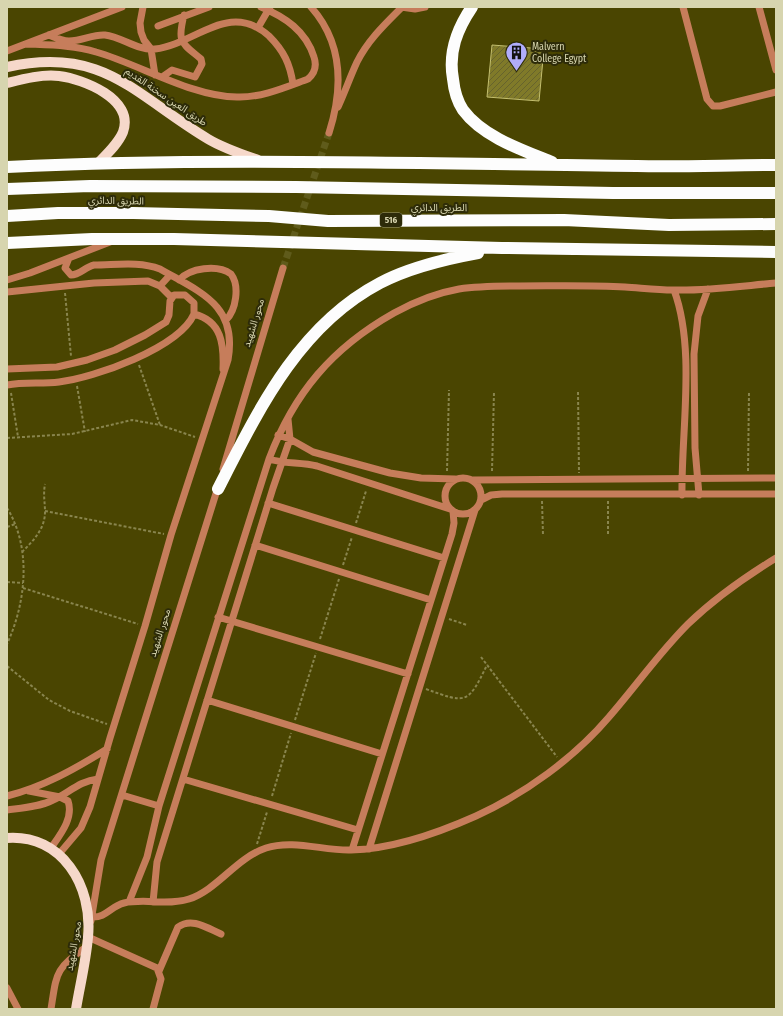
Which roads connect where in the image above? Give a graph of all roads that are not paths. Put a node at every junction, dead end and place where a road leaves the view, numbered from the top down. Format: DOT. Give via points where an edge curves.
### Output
graph roads {
  1 [pos="122,7"];
  2 [pos="143,7"];
  3 [pos="209,7"];
  4 [pos="261,7"];
  5 [pos="311,7"];
  6 [pos="402,7"];
  7 [pos="425,7"];
  8 [pos="472,7"];
  9 [pos="683,7"];
  10 [pos="759,7"];
  11 [pos="269,9"];
  12 [pos="184,15"];
  13 [pos="158,26"];
  14 [pos="259,26"];
  15 [pos="49,35"];
  16 [pos="182,40"];
  17 [pos="26,44"];
  18 [pos="151,49"];
  19 [pos="7,51"];
  20 [pos="7,67"];
  21 [pos="776,70"];
  22 [pos="158,76"];
  23 [pos="7,83"];
  24 [pos="293,84"];
  25 [pos="776,92"];
  26 [pos="335,113"];
  27 [pos="329,133"];
  28 [pos="262,161"];
  29 [pos="98,163"];
  30 [pos="776,164"];
  31 [pos="559,165"];
  32 [pos="7,167"];
  33 [pos="7,189"];
  34 [pos="776,193"];
  35 [pos="7,216"];
  36 [pos="776,224"];
  37 [pos="116,239"];
  38 [pos="7,243"];
  39 [pos="502,248"];
  40 [pos="776,252"];
  41 [pos="69,258"];
  42 [pos="283,268"];
  43 [pos="170,275"];
  44 [pos="7,280"];
  45 [pos="179,280"];
  46 [pos="776,283"];
  47 [pos="160,286"];
  48 [pos="708,289"];
  49 [pos="674,290"];
  50 [pos="7,292"];
  51 [pos="172,298"];
  52 [pos="194,314"];
  53 [pos="226,320"];
  54 [pos="7,368"];
  55 [pos="222,377"];
  56 [pos="8,384"];
  57 [pos="288,419"];
  58 [pos="278,435"];
  59 [pos="290,439"];
  60 [pos="269,459"];
  61 [pos="281,463"];
  62 [pos="776,478"];
  63 [pos="455,479"];
  64 [pos="682,479"];
  65 [pos="698,479"];
  66 [pos="472,480"];
  67 [pos="218,489"];
  68 [pos="776,494"];
  69 [pos="682,495"];
  70 [pos="699,495"];
  71 [pos="481,500"];
  72 [pos="268,504"];
  73 [pos="451,510"];
  74 [pos="475,510"];
  75 [pos="256,545"];
  76 [pos="444,558"];
  77 [pos="776,558"];
  78 [pos="431,600"];
  79 [pos="218,617"];
  80 [pos="232,621"];
  81 [pos="408,674"];
  82 [pos="207,700"];
  83 [pos="107,749"];
  84 [pos="382,754"];
  85 [pos="98,779"];
  86 [pos="183,779"];
  87 [pos="29,791"];
  88 [pos="122,795"];
  89 [pos="7,796"];
  90 [pos="60,797"];
  91 [pos="159,806"];
  92 [pos="7,810"];
  93 [pos="358,830"];
  94 [pos="7,838"];
  95 [pos="369,849"];
  96 [pos="352,850"];
  97 [pos="55,851"];
  98 [pos="129,902"];
  99 [pos="153,902"];
  100 [pos="92,918"];
  101 [pos="221,934"];
  102 [pos="88,942"];
  103 [pos="159,971"];
  104 [pos="7,988"];
  105 [pos="18,1009"];
  106 [pos="51,1009"];
  107 [pos="76,1009"];
  108 [pos="152,1009"];
  1 -- 15 [label="street"];
  2 -- 18 [label="street" via="141,32"];
  3 -- 12 [label="street"];
  4 -- 11 [label="street"];
  5 -- 26 [label="street" via="327,30 337,58 339,74"];
  6 -- 7 [label="street"];
  6 -- 26 [label="street" via="383,25 365,49"];
  8 -- 31 [label="highway" via="459,30 452,52 454,88 463,110 491,134"];
  9 -- 25 [label="street" via="707,99 711,104 720,106"];
  10 -- 21 [label="street"];
  11 -- 14 [label="street"];
  11 -- 24 [label="street" via="300,31 313,55 316,66 312,76"];
  12 -- 13 [label="street"];
  12 -- 16 [label="street"];
  14 -- 16 [label="street" via="243,20 222,22"];
  14 -- 24 [label="street" via="285,55"];
  15 -- 17 [label="street"];
  15 -- 18 [label="street" via="70,41 105,35"];
  16 -- 18 [label="street"];
  16 -- 22 [label="street" via="187,49 202,60 197,75 193,77 172,70"];
  17 -- 19 [label="street"];
  17 -- 22 [label="street" via="65,46 96,52"];
  18 -- 22 [label="street"];
  20 -- 28 [label="main road, طريق العين سخنة القديم" via="61,61 107,73 136,89 209,140"];
  22 -- 24 [label="street" via="198,90 236,98 257,95"];
  23 -- 29 [label="main road" via="33,77 59,76 96,88 114,99 123,116 123,131 116,144"];
  26 -- 27 [label="street"];
  28 -- 29 [label="highway"];
  28 -- 31 [label="highway"];
  29 -- 32 [label="highway"];
  30 -- 31 [label="highway"];
  33 -- 34 [label="highway, الطريق الدائري" via="90,186 264,186"];
  35 -- 36 [label="highway, الطريق الدائري / 516" via="58,212 269,216 328,221 564,220 670,225"];
  37 -- 38 [label="highway"];
  37 -- 39 [label="highway"];
  37 -- 41 [label="street"];
  39 -- 40 [label="highway"];
  39 -- 67 [label="highway" via="410,269 380,283 333,314 283,372 257,412"];
  41 -- 43 [label="street" via="65,268 71,275 94,265 139,264"];
  41 -- 44 [label="street" via="30,274"];
  42 -- 67 [label="street, محور الشهيد"];
  43 -- 45 [label="street"];
  43 -- 47 [label="street"];
  45 -- 53 [label="street" via="213,301"];
  45 -- 53 [label="street" via="187,272 196,269 222,270 230,274 235,284 235,302"];
  46 -- 48 [label="street"];
  47 -- 50 [label="street" via="138,280"];
  47 -- 51 [label="street"];
  48 -- 49 [label="street"];
  48 -- 65 [label="street" via="698,316 694,348 695,448"];
  49 -- 57 [label="street" via="577,285 489,287 433,296 375,324 331,358 298,400"];
  49 -- 64 [label="street" via="681,316 685,352"];
  51 -- 52 [label="street" via="178,294 189,297 194,303"];
  51 -- 54 [label="street" via="168,318 163,325 115,350 72,364"];
  52 -- 55 [label="street" via="208,319 218,329 223,350"];
  52 -- 56 [label="street" via="174,336 137,358 107,371 75,380"];
  53 -- 55 [label="street" via="230,331 230,351"];
  55 -- 83 [label="street"];
  57 -- 58 [label="street"];
  57 -- 59 [label="street"];
  58 -- 59 [label="street"];
  58 -- 60 [label="street"];
  59 -- 61 [label="street"];
  59 -- 63 [label="street" via="313,452 390,473 421,478"];
  60 -- 61 [label="street"];
  60 -- 79 [label="street"];
  61 -- 72 [label="street"];
  61 -- 73 [label="street" via="308,464"];
  62 -- 65 [label="street"];
  63 -- 66 [label="street"];
  63 -- 73 [label="street" via="446,487 444,498"];
  64 -- 65 [label="street"];
  64 -- 66 [label="street"];
  64 -- 69 [label="street"];
  65 -- 70 [label="street"];
  66 -- 71 [label="street" via="480,488"];
  67 -- 88 [label="street, محور الشهيد"];
  68 -- 70 [label="street"];
  69 -- 70 [label="street"];
  69 -- 71 [label="street" via="497,494"];
  71 -- 74 [label="street"];
  72 -- 75 [label="street"];
  72 -- 76 [label="street"];
  73 -- 74 [label="street" via="464,514"];
  73 -- 76 [label="street" via="453,529"];
  74 -- 95 [label="street"];
  75 -- 78 [label="street"];
  75 -- 80 [label="street"];
  76 -- 78 [label="street"];
  77 -- 95 [label="street" via="718,598 689,624 662,652 609,718 562,762 534,782 477,815 416,838"];
  78 -- 81 [label="street"];
  79 -- 80 [label="street"];
  79 -- 91 [label="street"];
  80 -- 81 [label="street"];
  80 -- 82 [label="street"];
  81 -- 84 [label="street"];
  82 -- 84 [label="street"];
  82 -- 86 [label="street"];
  83 -- 85 [label="street"];
  83 -- 87 [label="street" via="76,768"];
  84 -- 93 [label="street"];
  85 -- 90 [label="street" via="84,781"];
  85 -- 97 [label="street" via="86,819"];
  86 -- 93 [label="street"];
  86 -- 99 [label="street" via="157,862"];
  87 -- 89 [label="street"];
  87 -- 90 [label="street"];
  88 -- 91 [label="street"];
  88 -- 100 [label="street, محور الشهيد" via="101,860"];
  90 -- 92 [label="street" via="38,805"];
  90 -- 97 [label="street" via="68,801 69,813"];
  91 -- 98 [label="street" via="150,847"];
  93 -- 96 [label="street"];
  94 -- 97 [label="main road" via="28,839"];
  95 -- 96 [label="street"];
  96 -- 99 [label="street" via="285,845 269,847 254,853 200,895 177,902"];
  97 -- 102 [label="main road" via="72,867 82,889 87,913"];
  98 -- 99 [label="street"];
  98 -- 100 [label="street" via="115,907 104,915"];
  100 -- 102 [label="street, محور الشهيد"];
  101 -- 103 [label="street" via="195,923 183,924 178,927"];
  102 -- 103 [label="street" via="155,966"];
  102 -- 106 [label="street" via="59,971"];
  102 -- 107 [label="main road, محور الشهيد"];
  103 -- 108 [label="street" via="161,979"];
  104 -- 105 [label="street"];
}
